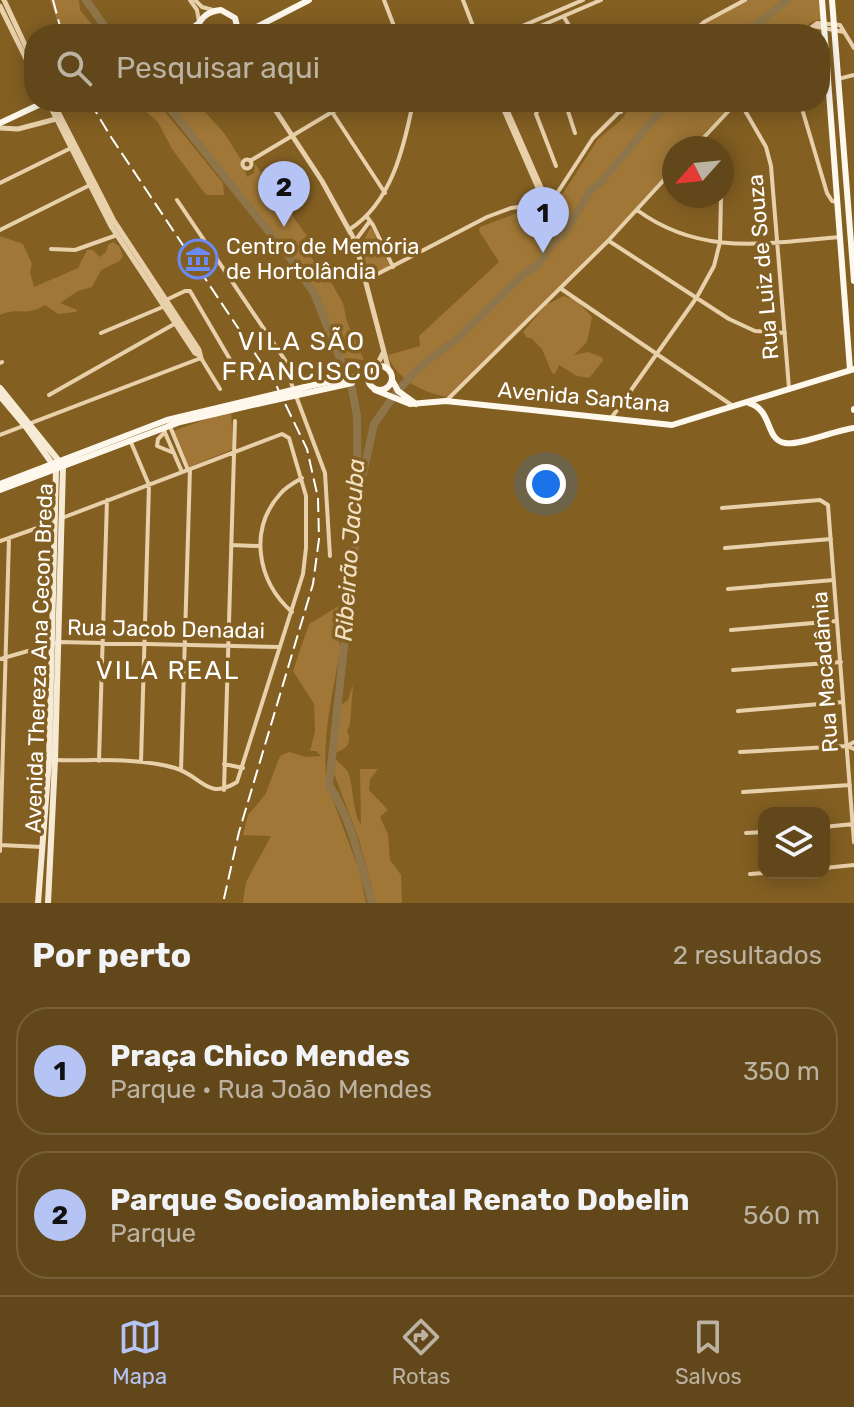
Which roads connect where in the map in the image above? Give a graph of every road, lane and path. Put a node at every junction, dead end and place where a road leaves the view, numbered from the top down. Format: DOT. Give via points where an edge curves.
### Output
graph roads {
  1 [pos="193,0"];
  2 [pos="309,0"];
  3 [pos="384,0"];
  4 [pos="463,0"];
  5 [pos="583,0"];
  6 [pos="601,0"];
  7 [pos="745,0"];
  8 [pos="822,0"];
  9 [pos="832,0"];
  10 [pos="2,4"];
  11 [pos="215,10"];
  12 [pos="564,17"];
  13 [pos="199,23"];
  14 [pos="238,24"];
  15 [pos="261,24"];
  16 [pos="393,24"];
  17 [pos="472,24"];
  18 [pos="527,24"];
  19 [pos="547,24"];
  20 [pos="568,24"];
  21 [pos="702,24"];
  22 [pos="823,24"];
  23 [pos="830,26"];
  24 [pos="834,26"];
  25 [pos="24,45"];
  26 [pos="854,48"];
  27 [pos="24,53"];
  28 [pos="854,75"];
  29 [pos="838,79"];
  30 [pos="830,102"];
  31 [pos="24,111"];
  32 [pos="53,112"];
  33 [pos="53,112"];
  34 [pos="277,112"];
  35 [pos="332,112"];
  36 [pos="410,112"];
  37 [pos="506,112"];
  38 [pos="537,112"];
  39 [pos="568,112"];
  40 [pos="621,112"];
  41 [pos="729,112"];
  42 [pos="745,112"];
  43 [pos="803,112"];
  44 [pos="56,119"];
  45 [pos="3,124"];
  46 [pos="575,133"];
  47 [pos="292,135"];
  48 [pos="706,136"];
  49 [pos="73,148"];
  50 [pos="250,161"];
  51 [pos="556,166"];
  52 [pos="662,182"];
  53 [pos="0,183"];
  54 [pos="92,184"];
  55 [pos="850,184"];
  56 [pos="385,193"];
  57 [pos="542,195"];
  58 [pos="554,198"];
  59 [pos="177,200"];
  60 [pos="838,202"];
  61 [pos="541,204"];
  62 [pos="721,208"];
  63 [pos="637,210"];
  64 [pos="368,219"];
  65 [pos="350,229"];
  66 [pos="0,230"];
  67 [pos="117,235"];
  68 [pos="852,236"];
  69 [pos="840,237"];
  70 [pos="608,240"];
  71 [pos="355,241"];
  72 [pos="720,242"];
  73 [pos="778,243"];
  74 [pos="51,249"];
  75 [pos="393,267"];
  76 [pos="366,280"];
  77 [pos="854,281"];
  78 [pos="560,288"];
  79 [pos="697,297"];
  80 [pos="165,303"];
  81 [pos="178,321"];
  82 [pos="101,333"];
  83 [pos="785,333"];
  84 [pos="383,352"];
  85 [pos="658,353"];
  86 [pos="200,356"];
  87 [pos="374,368"];
  88 [pos="852,370"];
  89 [pos="389,371"];
  90 [pos="242,380"];
  91 [pos="352,380"];
  92 [pos="392,380"];
  93 [pos="0,388"];
  94 [pos="789,388"];
  95 [pos="220,389"];
  96 [pos="373,389"];
  97 [pos="780,391"];
  98 [pos="49,395"];
  99 [pos="0,396"];
  100 [pos="446,401"];
  101 [pos="746,403"];
  102 [pos="416,404"];
  103 [pos="734,406"];
  104 [pos="708,415"];
  105 [pos="616,418"];
  106 [pos="767,418"];
  107 [pos="235,421"];
  108 [pos="711,425"];
  109 [pos="29,426"];
  110 [pos="165,426"];
  111 [pos="854,428"];
  112 [pos="0,435"];
  113 [pos="129,438"];
  114 [pos="234,452"];
  115 [pos="174,453"];
  116 [pos="58,465"];
  117 [pos="187,470"];
  118 [pos="302,478"];
  119 [pos="0,484"];
  120 [pos="149,485"];
  121 [pos="0,490"];
  122 [pos="107,500"];
  123 [pos="722,508"];
  124 [pos="60,519"];
  125 [pos="9,538"];
  126 [pos="831,539"];
  127 [pos="0,541"];
  128 [pos="231,545"];
  129 [pos="259,546"];
  130 [pos="725,548"];
  131 [pos="330,556"];
  132 [pos="834,580"];
  133 [pos="728,589"];
  134 [pos="292,612"];
  135 [pos="837,621"];
  136 [pos="731,630"];
  137 [pos="103,641"];
  138 [pos="55,643"];
  139 [pos="144,643"];
  140 [pos="185,644"];
  141 [pos="228,645"];
  142 [pos="280,647"];
  143 [pos="7,657"];
  144 [pos="0,659"];
  145 [pos="841,662"];
  146 [pos="733,670"];
  147 [pos="843,702"];
  148 [pos="738,711"];
  149 [pos="854,742"];
  150 [pos="847,746"];
  151 [pos="854,749"];
  152 [pos="740,752"];
  153 [pos="52,760"];
  154 [pos="99,761"];
  155 [pos="141,762"];
  156 [pos="224,764"];
  157 [pos="243,768"];
  158 [pos="181,770"];
  159 [pos="850,785"];
  160 [pos="224,790"];
  161 [pos="743,792"];
  162 [pos="853,824"];
  163 [pos="830,826"];
  164 [pos="758,832"];
  165 [pos="746,833"];
  166 [pos="854,842"];
  167 [pos="0,847"];
  168 [pos="42,847"];
  169 [pos="51,847"];
  170 [pos="854,865"];
  171 [pos="830,867"];
  172 [pos="758,873"];
  173 [pos="750,874"];
  174 [pos="38,903"];
  175 [pos="48,903"];
  1 -- 11 [label="street"];
  1 -- 13 [label="street"];
  2 -- 15 [label="main road"];
  3 -- 16 [label="street"];
  4 -- 17 [label="street"];
  5 -- 18 [label="street"];
  6 -- 12 [label="street"];
  7 -- 21 [label="street"];
  8 -- 22 [label="main road"];
  9 -- 24 [label="main road"];
  10 -- 25 [label="street"];
  10 -- 27 [label="street"];
  11 -- 13 [label="main road"];
  11 -- 14 [label="main road" via="231,14"];
  12 -- 19 [label="street"];
  12 -- 20 [label="street"];
  23 -- 24 [label="street"];
  24 -- 26 [label="street"];
  24 -- 29 [label="main road"];
  28 -- 29 [label="street"];
  29 -- 55 [label="main road"];
  30 -- 60 [label="main road"];
  31 -- 45 [label="main road"];
  32 -- 44 [label="street"];
  33 -- 49 [label="street"];
  34 -- 47 [label="street"];
  35 -- 47 [label="street"];
  35 -- 56 [label="street"];
  36 -- 56 [label="street"];
  37 -- 57 [label="street"];
  38 -- 51 [label="street"];
  39 -- 46 [label="street"];
  40 -- 58 [label="street" via="593,138"];
  41 -- 48 [label="street"];
  42 -- 73 [label="street, Rua Luiz de Souza" via="770,156"];
  43 -- 60 [label="street" via="827,193"];
  44 -- 45 [label="street" via="18,129"];
  44 -- 49 [label="street"];
  47 -- 50 [label="street"];
  47 -- 65 [label="street"];
  49 -- 53 [label="street"];
  49 -- 54 [label="street"];
  52 -- 63 [label="street"];
  54 -- 66 [label="street"];
  54 -- 67 [label="street"];
  54 -- 80 [label="street"];
  55 -- 68 [label="main road"];
  56 -- 64 [label="street"];
  57 -- 58 [label="street" via="551,193"];
  57 -- 61 [label="street"];
  58 -- 61 [label="street" via="550,207"];
  59 -- 131 [label="street" via="291,369 290,380 325,473"];
  60 -- 69 [label="main road"];
  61 -- 75 [label="street" via="487,217"];
  62 -- 72 [label="street"];
  63 -- 70 [label="street"];
  63 -- 72 [label="street" via="679,234"];
  64 -- 65 [label="street"];
  64 -- 71 [label="street"];
  64 -- 75 [label="street"];
  65 -- 71 [label="street"];
  67 -- 74 [label="street" via="75,250"];
  67 -- 80 [label="street"];
  68 -- 69 [label="street"];
  68 -- 77 [label="main road"];
  69 -- 73 [label="street"];
  69 -- 88 [label="main road"];
  70 -- 78 [label="street"];
  70 -- 79 [label="street"];
  71 -- 76 [label="street"];
  72 -- 73 [label="street"];
  72 -- 79 [label="street"];
  73 -- 83 [label="street, Rua Luiz de Souza"];
  75 -- 76 [label="street"];
  76 -- 84 [label="street"];
  78 -- 85 [label="street"];
  78 -- 100 [label="street"];
  79 -- 83 [label="street" via="755,331"];
  79 -- 85 [label="street"];
  80 -- 81 [label="street"];
  80 -- 82 [label="street"];
  80 -- 90 [label="street" via="190,291"];
  81 -- 86 [label="street"];
  81 -- 98 [label="street"];
  83 -- 94 [label="street, Rua Luiz de Souza"];
  84 -- 87 [label="street"];
  84 -- 89 [label="street"];
  85 -- 103 [label="street"];
  85 -- 105 [label="street"];
  86 -- 95 [label="street"];
  86 -- 109 [label="street"];
  87 -- 89 [label="main road"];
  87 -- 91 [label="main road, Avenida Santana"];
  87 -- 96 [label="main road" via="367,379"];
  88 -- 94 [label="main road, Avenida Santana"];
  89 -- 92 [label="main road"];
  91 -- 96 [label="main road, Avenida Santana"];
  91 -- 110 [label="main road, Avenida Santana, bridge"];
  92 -- 96 [label="main road" via="387,388"];
  92 -- 102 [label="main road"];
  93 -- 109 [label="main road, Avenida Thereza Ana Cecon Breda"];
  94 -- 97 [label="main road, Avenida Santana"];
  96 -- 102 [label="main road, Avenida Santana"];
  97 -- 101 [label="main road, Avenida Santana"];
  97 -- 106 [label="main road" via="768,401"];
  99 -- 109 [label="main road, Avenida Thereza Ana Cecon Breda"];
  100 -- 102 [label="main road, Avenida Santana"];
  100 -- 105 [label="main road, Avenida Santana"];
  101 -- 103 [label="main road, Avenida Santana"];
  101 -- 106 [label="main road"];
  103 -- 104 [label="main road, Avenida Santana"];
  104 -- 105 [label="main road, Avenida Santana" via="672,425"];
  104 -- 108 [label="main road"];
  106 -- 111 [label="main road" via="774,436 788,444"];
  107 -- 114 [label="street"];
  109 -- 112 [label="street"];
  109 -- 116 [label="main road, Avenida Thereza Ana Cecon Breda"];
  110 -- 113 [label="main road, Avenida Santana"];
  110 -- 115 [label="street"];
  110 -- 115 [label="street" via="157,446"];
  110 -- 117 [label="street"];
  113 -- 116 [label="main road, Avenida Santana"];
  113 -- 120 [label="street"];
  114 -- 117 [label="street"];
  114 -- 118 [label="street" via="282,434 289,438"];
  114 -- 128 [label="street"];
  115 -- 117 [label="street"];
  116 -- 119 [label="main road"];
  116 -- 121 [label="main road"];
  116 -- 124 [label="main road, Avenida Thereza Ana Cecon Breda"];
  117 -- 120 [label="street"];
  117 -- 140 [label="street"];
  118 -- 129 [label="street" via="269,510"];
  118 -- 134 [label="street" via="306,548"];
  120 -- 122 [label="street"];
  120 -- 139 [label="street"];
  122 -- 124 [label="street"];
  122 -- 137 [label="street"];
  123 -- 126 [label="street, Rua Macadâmia" via="819,500 828,508"];
  124 -- 125 [label="street"];
  124 -- 138 [label="main road, Avenida Thereza Ana Cecon Breda"];
  125 -- 127 [label="street"];
  125 -- 143 [label="street"];
  126 -- 130 [label="street"];
  126 -- 132 [label="street, Rua Macadâmia"];
  128 -- 129 [label="street"];
  128 -- 141 [label="street"];
  129 -- 134 [label="street" via="268,583"];
  132 -- 133 [label="street"];
  132 -- 135 [label="street, Rua Macadâmia"];
  134 -- 142 [label="street"];
  135 -- 136 [label="street"];
  135 -- 145 [label="street, Rua Macadâmia"];
  137 -- 138 [label="street, Rua Jacob Denadai"];
  137 -- 139 [label="street, Rua Jacob Denadai"];
  137 -- 154 [label="street"];
  138 -- 143 [label="street, Rua Jacob Denadai"];
  138 -- 153 [label="main road, Avenida Thereza Ana Cecon Breda"];
  139 -- 140 [label="street, Rua Jacob Denadai"];
  139 -- 155 [label="street"];
  140 -- 141 [label="street, Rua Jacob Denadai"];
  140 -- 158 [label="street"];
  141 -- 142 [label="street, Rua Jacob Denadai"];
  141 -- 156 [label="street"];
  142 -- 157 [label="street"];
  143 -- 144 [label="street, Rua Jacob Denadai"];
  143 -- 167 [label="street"];
  145 -- 146 [label="street"];
  145 -- 147 [label="street, Rua Macadâmia"];
  147 -- 148 [label="street"];
  147 -- 150 [label="street, Rua Macadâmia"];
  149 -- 150 [label="street"];
  150 -- 151 [label="street"];
  150 -- 152 [label="street"];
  150 -- 159 [label="street, Rua Macadâmia"];
  153 -- 154 [label="street"];
  153 -- 168 [label="main road, Avenida Thereza Ana Cecon Breda"];
  153 -- 169 [label="main road, Avenida Thereza Ana Cecon Breda"];
  154 -- 155 [label="street"];
  155 -- 158 [label="street"];
  156 -- 157 [label="street"];
  156 -- 160 [label="street"];
  157 -- 160 [label="street"];
  158 -- 160 [label="street" via="214,790"];
  159 -- 161 [label="street"];
  159 -- 162 [label="street, Rua Macadâmia"];
  162 -- 163 [label="street"];
  162 -- 166 [label="street, Rua Macadâmia"];
  164 -- 165 [label="street"];
  167 -- 168 [label="street"];
  168 -- 169 [label="street"];
  168 -- 174 [label="main road, Avenida Thereza Ana Cecon Breda"];
  169 -- 175 [label="main road, Avenida Thereza Ana Cecon Breda"];
  170 -- 171 [label="street"];
  172 -- 173 [label="street"];
}
